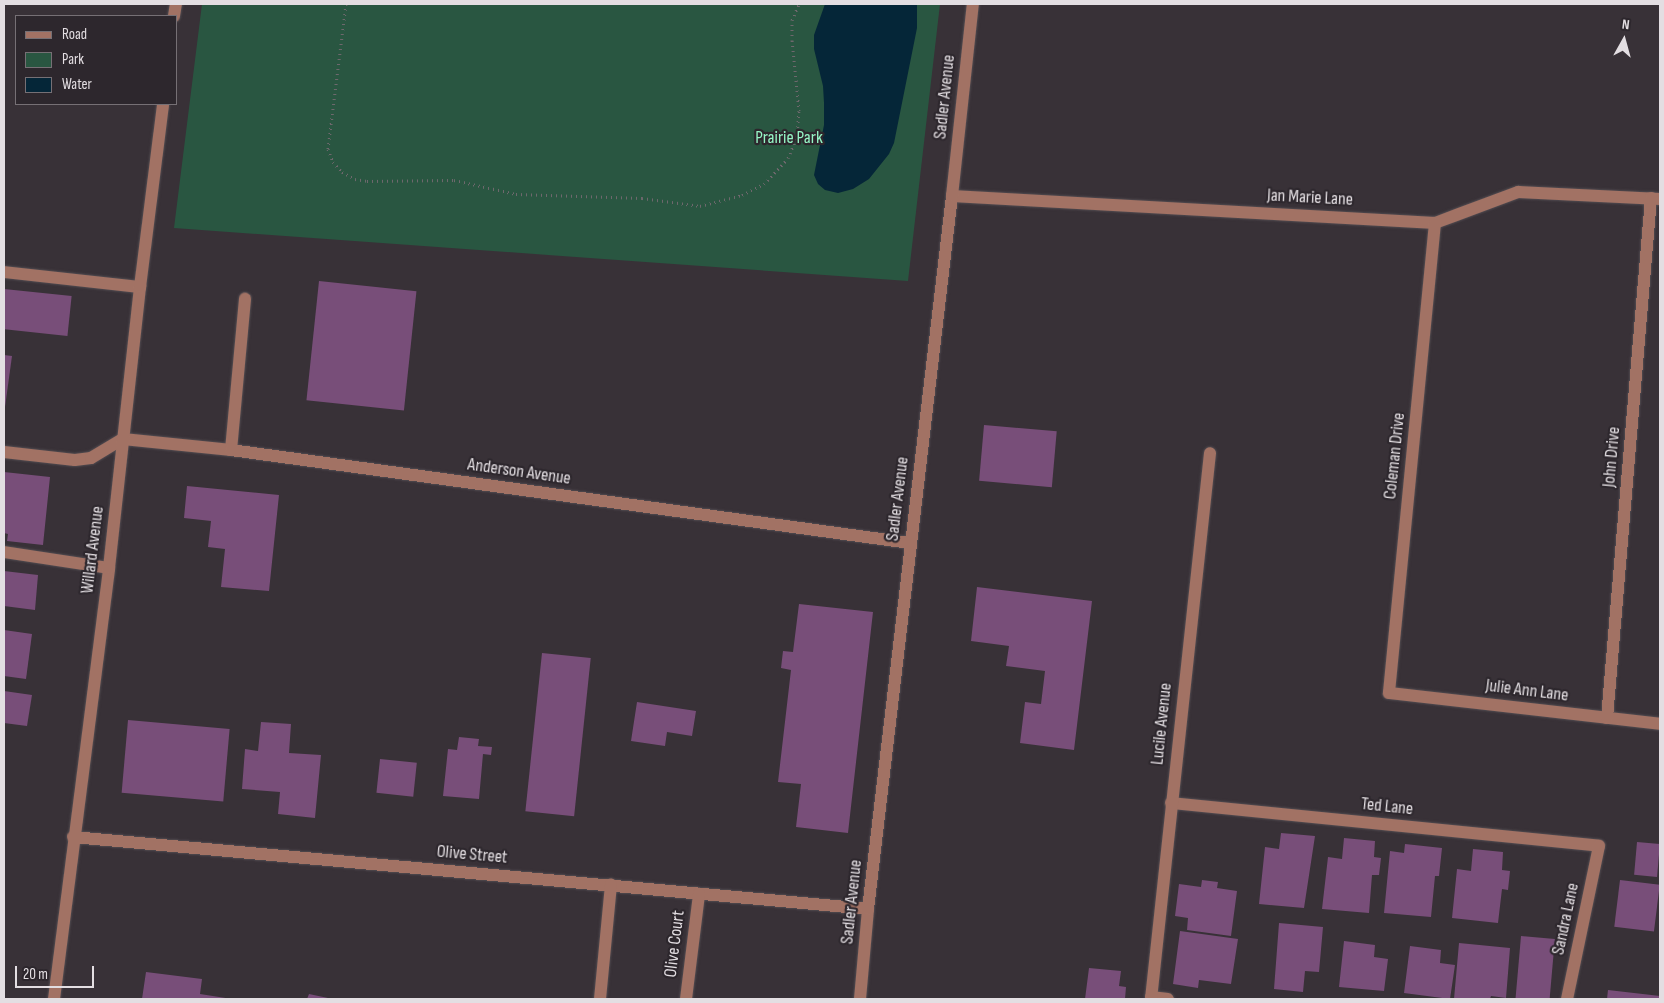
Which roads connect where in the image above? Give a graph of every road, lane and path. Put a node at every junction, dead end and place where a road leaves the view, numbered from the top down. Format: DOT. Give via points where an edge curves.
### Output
graph roads {
  1 [pos="346,4"];
  2 [pos="800,4"];
  3 [pos="973,4"];
  4 [pos="163,105"];
  5 [pos="952,196"];
  6 [pos="1656,199"];
  7 [pos="1435,223"];
  8 [pos="4,272"];
  9 [pos="140,287"];
  10 [pos="245,299"];
  11 [pos="123,439"];
  12 [pos="232,450"];
  13 [pos="4,452"];
  14 [pos="1210,454"];
  15 [pos="910,543"];
  16 [pos="4,552"];
  17 [pos="109,568"];
  18 [pos="1389,693"];
  19 [pos="1607,718"];
  20 [pos="1660,724"];
  21 [pos="1171,803"];
  22 [pos="74,837"];
  23 [pos="1599,846"];
  24 [pos="612,885"];
  25 [pos="699,894"];
  26 [pos="868,909"];
  27 [pos="1151,998"];
  28 [pos="54,999"];
  29 [pos="600,999"];
  30 [pos="686,999"];
  31 [pos="860,999"];
  32 [pos="1168,999"];
  33 [pos="1567,999"];
  1 -- 2 [label="path" via="328,148 333,162 342,172 367,181 454,180 516,194 642,198 700,206 742,195 764,184 788,158 797,137 792,20"];
  3 -- 5 [label="street, Sadler Avenue"];
  4 -- 9 [label="street, Willard Avenue"];
  5 -- 7 [label="street, Jan Marie Lane"];
  5 -- 15 [label="street, Sadler Avenue"];
  6 -- 7 [label="street, Jan Marie Lane" via="1518,192"];
  6 -- 19 [label="street, John Drive"];
  7 -- 18 [label="street, Coleman Drive"];
  8 -- 9 [label="street"];
  9 -- 11 [label="street, Willard Avenue"];
  10 -- 12 [label="street"];
  11 -- 12 [label="street, Anderson Avenue"];
  11 -- 13 [label="street" via="91,458 75,460"];
  11 -- 17 [label="street, Willard Avenue"];
  12 -- 15 [label="street, Anderson Avenue"];
  14 -- 21 [label="street, Lucile Avenue"];
  15 -- 26 [label="street, Sadler Avenue"];
  16 -- 17 [label="street"];
  17 -- 22 [label="street, Willard Avenue"];
  18 -- 19 [label="street, Julie Ann Lane"];
  19 -- 20 [label="street, Julie Ann Lane"];
  21 -- 23 [label="street, Ted Lane"];
  21 -- 27 [label="street, Lucile Avenue"];
  22 -- 24 [label="street, Olive Street"];
  22 -- 28 [label="street, Willard Avenue"];
  23 -- 33 [label="street, Sandra Lane"];
  24 -- 25 [label="street, Olive Street"];
  24 -- 29 [label="street"];
  25 -- 26 [label="street, Olive Street"];
  25 -- 30 [label="street, Olive Court"];
  26 -- 31 [label="street, Sadler Avenue"];
  27 -- 32 [label="street"];
}
